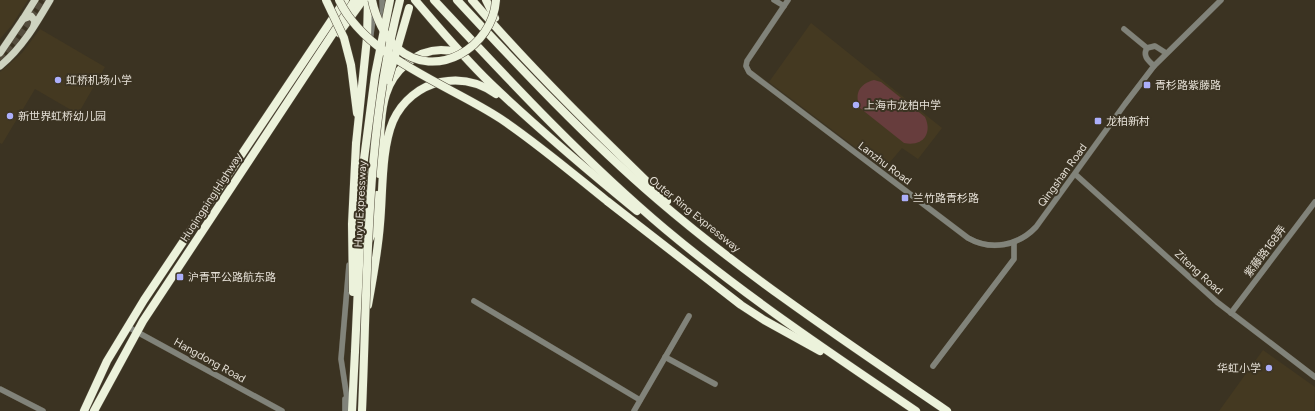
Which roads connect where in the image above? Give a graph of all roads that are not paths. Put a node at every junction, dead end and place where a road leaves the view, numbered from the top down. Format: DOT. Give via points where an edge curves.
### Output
graph roads {
  1 [pos="35,0"];
  2 [pos="39,0"];
  3 [pos="50,0"];
  4 [pos="326,0"];
  5 [pos="343,0"];
  6 [pos="354,0"];
  7 [pos="363,0"];
  8 [pos="368,0"];
  9 [pos="372,0"];
  10 [pos="376,0"];
  11 [pos="382,0"];
  12 [pos="390,0"];
  13 [pos="400,0"];
  14 [pos="415,0"];
  15 [pos="434,0"];
  16 [pos="457,0"];
  17 [pos="472,0"];
  18 [pos="486,0"];
  19 [pos="496,0"];
  20 [pos="774,0"];
  21 [pos="788,0"];
  22 [pos="1221,0"];
  23 [pos="410,3"];
  24 [pos="784,6"];
  25 [pos="23,19"];
  26 [pos="1124,29"];
  27 [pos="30,33"];
  28 [pos="326,44"];
  29 [pos="0,48"];
  30 [pos="1147,48"];
  31 [pos="459,52"];
  32 [pos="518,52"];
  33 [pos="0,53"];
  34 [pos="1166,53"];
  35 [pos="0,66"];
  36 [pos="1154,66"];
  37 [pos="378,116"];
  38 [pos="535,125"];
  39 [pos="356,144"];
  40 [pos="1075,174"];
  41 [pos="1315,202"];
  42 [pos="1014,242"];
  43 [pos="711,243"];
  44 [pos="366,247"];
  45 [pos="725,278"];
  46 [pos="474,301"];
  47 [pos="1231,313"];
  48 [pos="689,316"];
  49 [pos="365,324"];
  50 [pos="128,327"];
  51 [pos="138,332"];
  52 [pos="355,351"];
  53 [pos="665,357"];
  54 [pos="847,364"];
  55 [pos="933,366"];
  56 [pos="1315,377"];
  57 [pos="715,384"];
  58 [pos="0,389"];
  59 [pos="345,391"];
  60 [pos="640,400"];
  61 [pos="43,411"];
  62 [pos="84,411"];
  63 [pos="94,411"];
  64 [pos="282,411"];
  65 [pos="344,411"];
  66 [pos="351,411"];
  67 [pos="363,411"];
  68 [pos="634,411"];
  69 [pos="916,411"];
  70 [pos="947,411"];
  1 -- 25 [label="main road"];
  2 -- 3 [label="main road"];
  3 -- 27 [label="main road"];
  4 -- 39 [label="highway, bridge" via="344,38 351,65 357,113"];
  5 -- 50 [label="highway, Huqingping Highway"];
  5 -- 54 [label="highway, bridge" via="361,31 380,49 502,119 740,305 783,331"];
  6 -- 28 [label="highway, Huqingping Highway"];
  7 -- 28 [label="highway" via="337,36"];
  8 -- 39 [label="highway, bridge" via="367,38"];
  9 -- 19 [label="highway, bridge" via="379,21 397,48 416,58 435,61 454,58 467,52 479,41 493,17"];
  10 -- 59 [label="street" via="362,108 342,359"];
  11 -- 44 [label="street" via="383,38 372,134"];
  12 -- 52 [label="highway, Huyu Expressway, bridge" via="375,75 364,159"];
  13 -- 37 [label="highway, Huyu Expressway, bridge" via="389,47"];
  14 -- 31 [label="highway"];
  15 -- 45 [label="highway" via="497,68 607,177"];
  16 -- 43 [label="highway, Outer Ring Expressway" via="557,106 605,152"];
  17 -- 32 [label="highway"];
  18 -- 32 [label="highway" via="497,22"];
  20 -- 24 [label="street"];
  21 -- 24 [label="street"];
  22 -- 34 [label="street, Qingshan Road"];
  23 -- 37 [label="highway, bridge"];
  24 -- 42 [label="street, Lanzhu Road" via="747,61 747,70 968,238 990,246"];
  25 -- 27 [label="main road" via="27,16 34,18"];
  25 -- 29 [label="main road"];
  25 -- 33 [label="main road"];
  26 -- 30 [label="street"];
  27 -- 35 [label="main road"];
  28 -- 51 [label="highway, Huqingping Highway" via="191,247"];
  30 -- 34 [label="street" via="1155,46"];
  30 -- 36 [label="street" via="1146,57"];
  31 -- 38 [label="highway"];
  31 -- 44 [label="highway" via="441,50 419,55 408,63 390,84 383,105 374,230"];
  32 -- 43 [label="highway"];
  34 -- 36 [label="street, Qingshan Road"];
  36 -- 40 [label="street, Qingshan Road"];
  37 -- 49 [label="highway, Huyu Expressway, bridge" via="370,204"];
  38 -- 45 [label="highway" via="662,231"];
  38 -- 49 [label="highway, bridge" via="503,99 474,82 448,80 433,84 418,91 400,110 387,146 378,243"];
  39 -- 52 [label="highway, bridge" via="352,224"];
  40 -- 42 [label="street, Qingshan Road" via="1036,227 1024,238"];
  40 -- 47 [label="street, Ziteng Road"];
  41 -- 47 [label="street, 紫藤路168弄"];
  42 -- 55 [label="street" via="1014,259"];
  43 -- 70 [label="highway, Outer Ring Expressway" via="826,328"];
  44 -- 67 [label="street" via="361,331"];
  45 -- 54 [label="highway"];
  46 -- 60 [label="street"];
  47 -- 56 [label="street, Ziteng Road"];
  48 -- 53 [label="street"];
  49 -- 67 [label="highway, Huyu Expressway, bridge"];
  50 -- 51 [label="street, Hangdong Road"];
  50 -- 62 [label="highway, Huqingping Highway" via="107,361"];
  51 -- 63 [label="highway, Huqingping Highway"];
  51 -- 64 [label="street, Hangdong Road"];
  52 -- 66 [label="highway, Huyu Expressway"];
  53 -- 57 [label="street"];
  53 -- 60 [label="street"];
  54 -- 69 [label="highway"];
  58 -- 61 [label="street"];
  59 -- 65 [label="street"];
  59 -- 66 [label="street"];
  60 -- 68 [label="street"];
}
